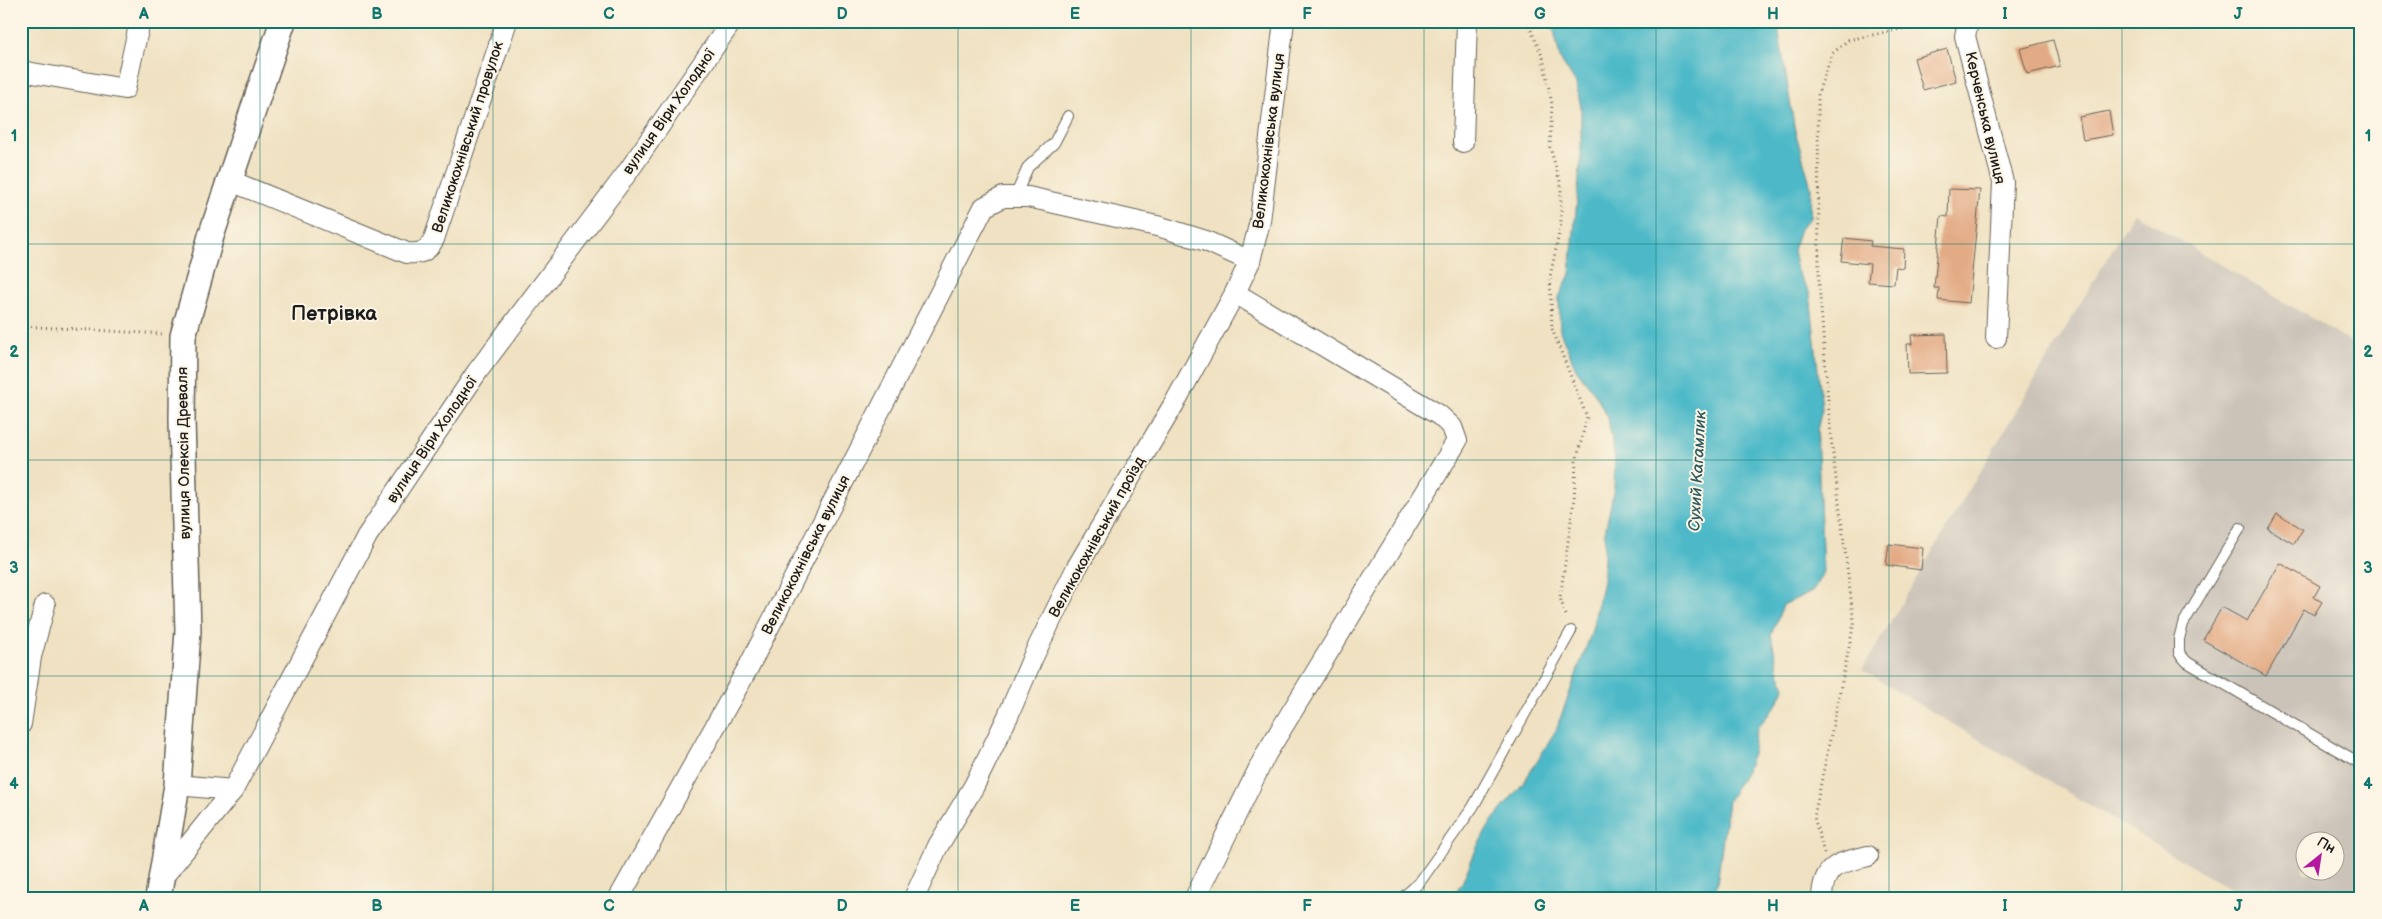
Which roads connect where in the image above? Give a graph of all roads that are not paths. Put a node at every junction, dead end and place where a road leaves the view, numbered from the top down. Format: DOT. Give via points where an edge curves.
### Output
graph roads {
  1 [pos="140,21"];
  2 [pos="283,21"];
  3 [pos="507,21"];
  4 [pos="732,21"];
  5 [pos="1284,21"];
  6 [pos="1468,21"];
  7 [pos="1969,22"];
  8 [pos="21,71"];
  9 [pos="1068,116"];
  10 [pos="1462,142"];
  11 [pos="231,181"];
  12 [pos="1016,197"];
  13 [pos="1250,261"];
  14 [pos="1235,293"];
  15 [pos="1996,338"];
  16 [pos="2240,528"];
  17 [pos="45,605"];
  18 [pos="1571,631"];
  19 [pos="21,724"];
  20 [pos="2361,764"];
  21 [pos="177,784"];
  22 [pos="233,790"];
  23 [pos="1868,856"];
  24 [pos="161,887"];
  25 [pos="619,898"];
  26 [pos="914,898"];
  27 [pos="1195,898"];
  28 [pos="1402,898"];
  29 [pos="1822,898"];
  1 -- 8 [label="street" via="125,89"];
  2 -- 11 [label="street, вулиця Олексія Древаля"];
  3 -- 11 [label="street, Великокохнівський провулок" via="429,249 420,254 407,253"];
  4 -- 22 [label="street, вулиця Віри Холодної" via="627,173 477,372 367,536"];
  5 -- 13 [label="street, Великокохнівська вулиця" via="1260,221"];
  6 -- 10 [label="street"];
  7 -- 15 [label="street, Керченська вулиця" via="1965,36 2003,182"];
  9 -- 12 [label="lane" via="1054,143 1028,166"];
  11 -- 21 [label="street, вулиця Олексія Древаля" via="211,236 184,336 182,420 188,631"];
  12 -- 13 [label="street" via="1161,227 1206,241"];
  12 -- 25 [label="street, Великокохнівська вулиця" via="1003,196 984,206 748,668"];
  13 -- 14 [label="street, Великокохнівський проїзд"];
  14 -- 26 [label="street, Великокохнівський проїзд" via="1174,404 1077,567 974,786 938,846"];
  14 -- 27 [label="street" via="1439,415 1452,427 1457,441 1266,754"];
  16 -- 20 [label="lane" via="2183,624 2179,653 2188,662"];
  17 -- 19 [label="street" via="31,657"];
  18 -- 28 [label="lane" via="1473,807 1419,883"];
  21 -- 22 [label="street"];
  21 -- 24 [label="street, вулиця Олексія Древаля"];
  22 -- 24 [label="street, вулиця Віри Холодної"];
  23 -- 29 [label="street" via="1841,863 1828,871 1822,885"];
}
